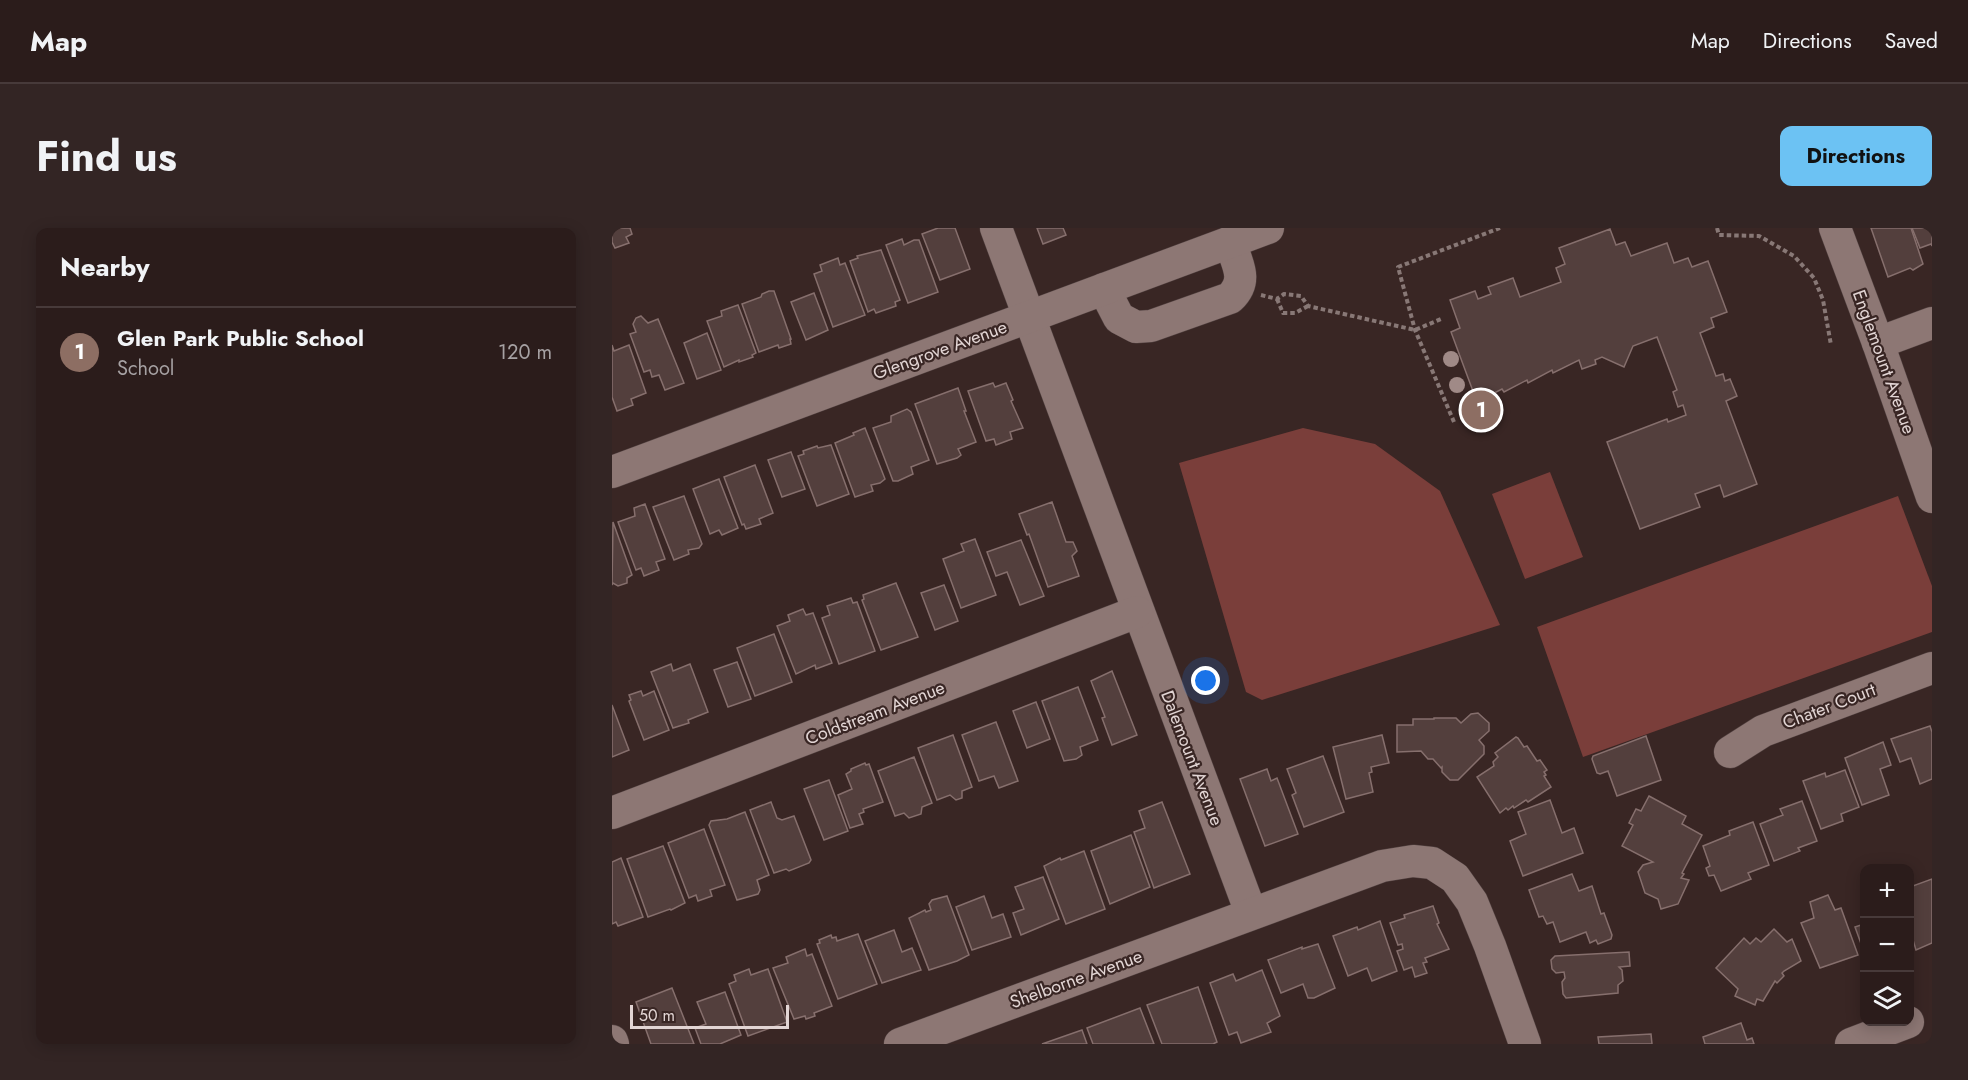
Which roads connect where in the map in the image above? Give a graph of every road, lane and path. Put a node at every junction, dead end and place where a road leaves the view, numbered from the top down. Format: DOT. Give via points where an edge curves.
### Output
graph roads {
  1 [pos="996,228"];
  2 [pos="1268,228"];
  3 [pos="1500,228"];
  4 [pos="1717,228"];
  5 [pos="1835,228"];
  6 [pos="1230,242"];
  7 [pos="1104,289"];
  8 [pos="1239,290"];
  9 [pos="1277,299"];
  10 [pos="1308,306"];
  11 [pos="1029,317"];
  12 [pos="1441,319"];
  13 [pos="1932,323"];
  14 [pos="1415,330"];
  15 [pos="1878,343"];
  16 [pos="1831,345"];
  17 [pos="1454,422"];
  18 [pos="612,471"];
  19 [pos="1932,496"];
  20 [pos="1137,612"];
  21 [pos="1932,668"];
  22 [pos="1730,752"];
  23 [pos="612,813"];
  24 [pos="1251,914"];
  25 [pos="1932,1012"];
  26 [pos="1914,1019"];
  27 [pos="1896,1026"];
  28 [pos="900,1044"];
  29 [pos="1525,1044"];
  30 [pos="1851,1044"];
  1 -- 11 [label="street, Dalemount Avenue"];
  2 -- 6 [label="street, Glengrove Avenue"];
  3 -- 14 [label="path" via="1398,267"];
  4 -- 16 [label="path" via="1719,235 1759,236 1794,256 1814,278 1823,300"];
  5 -- 15 [label="street, Englemount Avenue"];
  6 -- 7 [label="street, Glengrove Avenue"];
  6 -- 8 [label="street" via="1241,277"];
  7 -- 8 [label="street" via="1119,318 1136,327 1151,326 1230,298"];
  7 -- 11 [label="street, Glengrove Avenue"];
  8 -- 9 [label="path"];
  9 -- 10 [label="path" via="1284,294 1300,296"];
  9 -- 10 [label="path" via="1283,313 1295,313"];
  10 -- 14 [label="path"];
  11 -- 18 [label="street, Glengrove Avenue"];
  11 -- 20 [label="street, Dalemount Avenue"];
  12 -- 14 [label="path"];
  13 -- 15 [label="street"];
  14 -- 17 [label="path"];
  15 -- 19 [label="street, Englemount Avenue"];
  20 -- 23 [label="street, Coldstream Avenue"];
  20 -- 24 [label="street, Dalemount Avenue"];
  21 -- 22 [label="street, Chater Court" via="1763,731"];
  24 -- 28 [label="street, Shelborne Avenue"];
  24 -- 29 [label="street" via="1382,866 1413,861 1432,863 1455,878 1472,902"];
  25 -- 26 [label="street"];
  27 -- 30 [label="street"];
}
